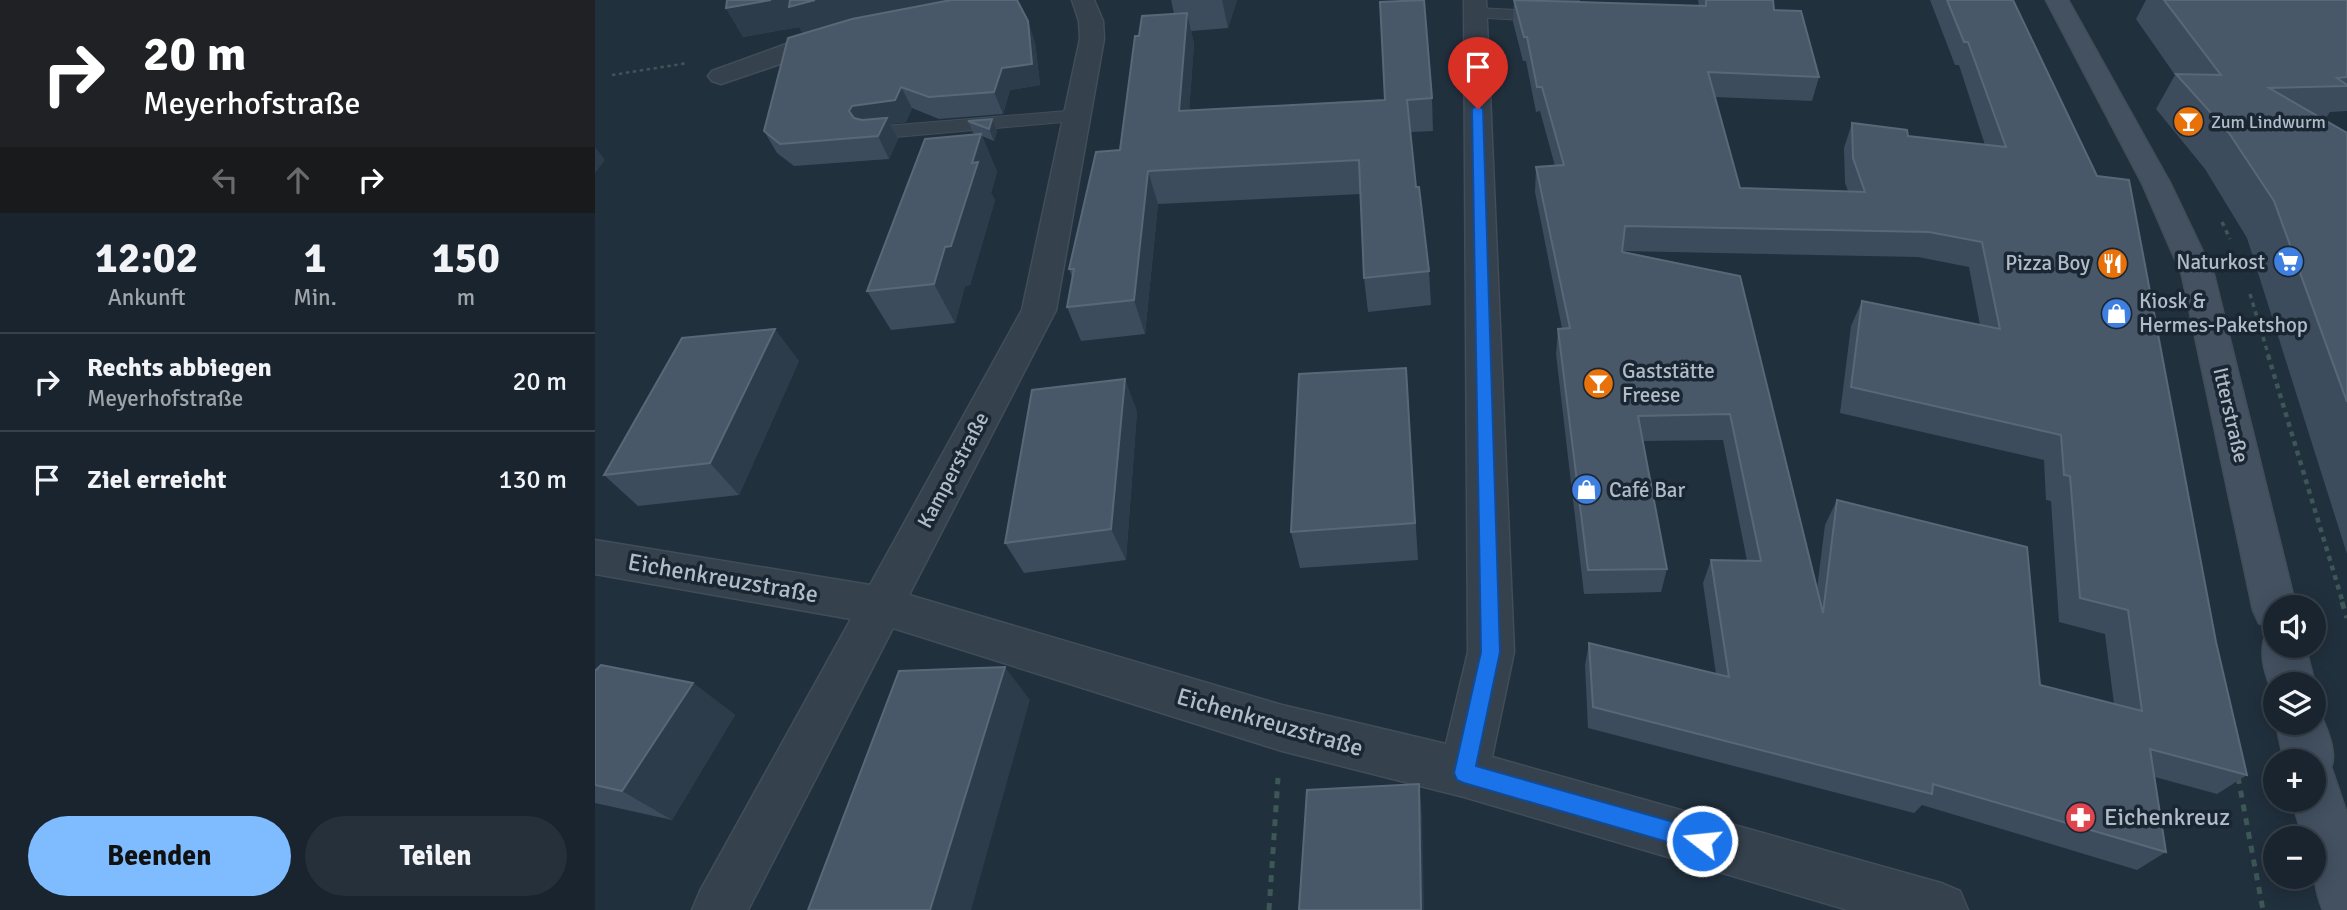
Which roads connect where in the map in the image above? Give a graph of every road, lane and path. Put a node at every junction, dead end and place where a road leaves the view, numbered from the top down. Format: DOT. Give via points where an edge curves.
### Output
graph roads {
  1 [pos="1083,0"];
  2 [pos="2057,0"];
  3 [pos="1476,6"];
  4 [pos="1570,18"];
  5 [pos="859,31"];
  6 [pos="721,76"];
  7 [pos="1078,116"];
  8 [pos="873,134"];
  9 [pos="595,556"];
  10 [pos="2271,595"];
  11 [pos="879,606"];
  12 [pos="1282,728"];
  13 [pos="1464,773"];
  14 [pos="2238,774"];
  15 [pos="2321,812"];
  16 [pos="2347,903"];
  17 [pos="719,910"];
  18 [pos="1269,910"];
  19 [pos="1941,910"];
  20 [pos="2263,910"];
  1 -- 7 [label="street, Kamperstraße" via="1092,39"];
  2 -- 10 [label="street, Itterstraße" via="2156,183 2198,275"];
  3 -- 4 [label="lane"];
  3 -- 13 [label="street" via="1491,652"];
  5 -- 6 [label="street"];
  7 -- 8 [label="lane"];
  7 -- 11 [label="street, Kamperstraße" via="1039,310"];
  9 -- 11 [label="street, Eichenkreuzstraße"];
  11 -- 12 [label="street, Eichenkreuzstraße"];
  11 -- 17 [label="street, Kamperstraße"];
  12 -- 13 [label="street, Eichenkreuzstraße"];
  12 -- 18 [label="path"];
  13 -- 19 [label="street, Eichenkreuzstraße"];
  14 -- 20 [label="path"];
  15 -- 16 [label="street"];
}
